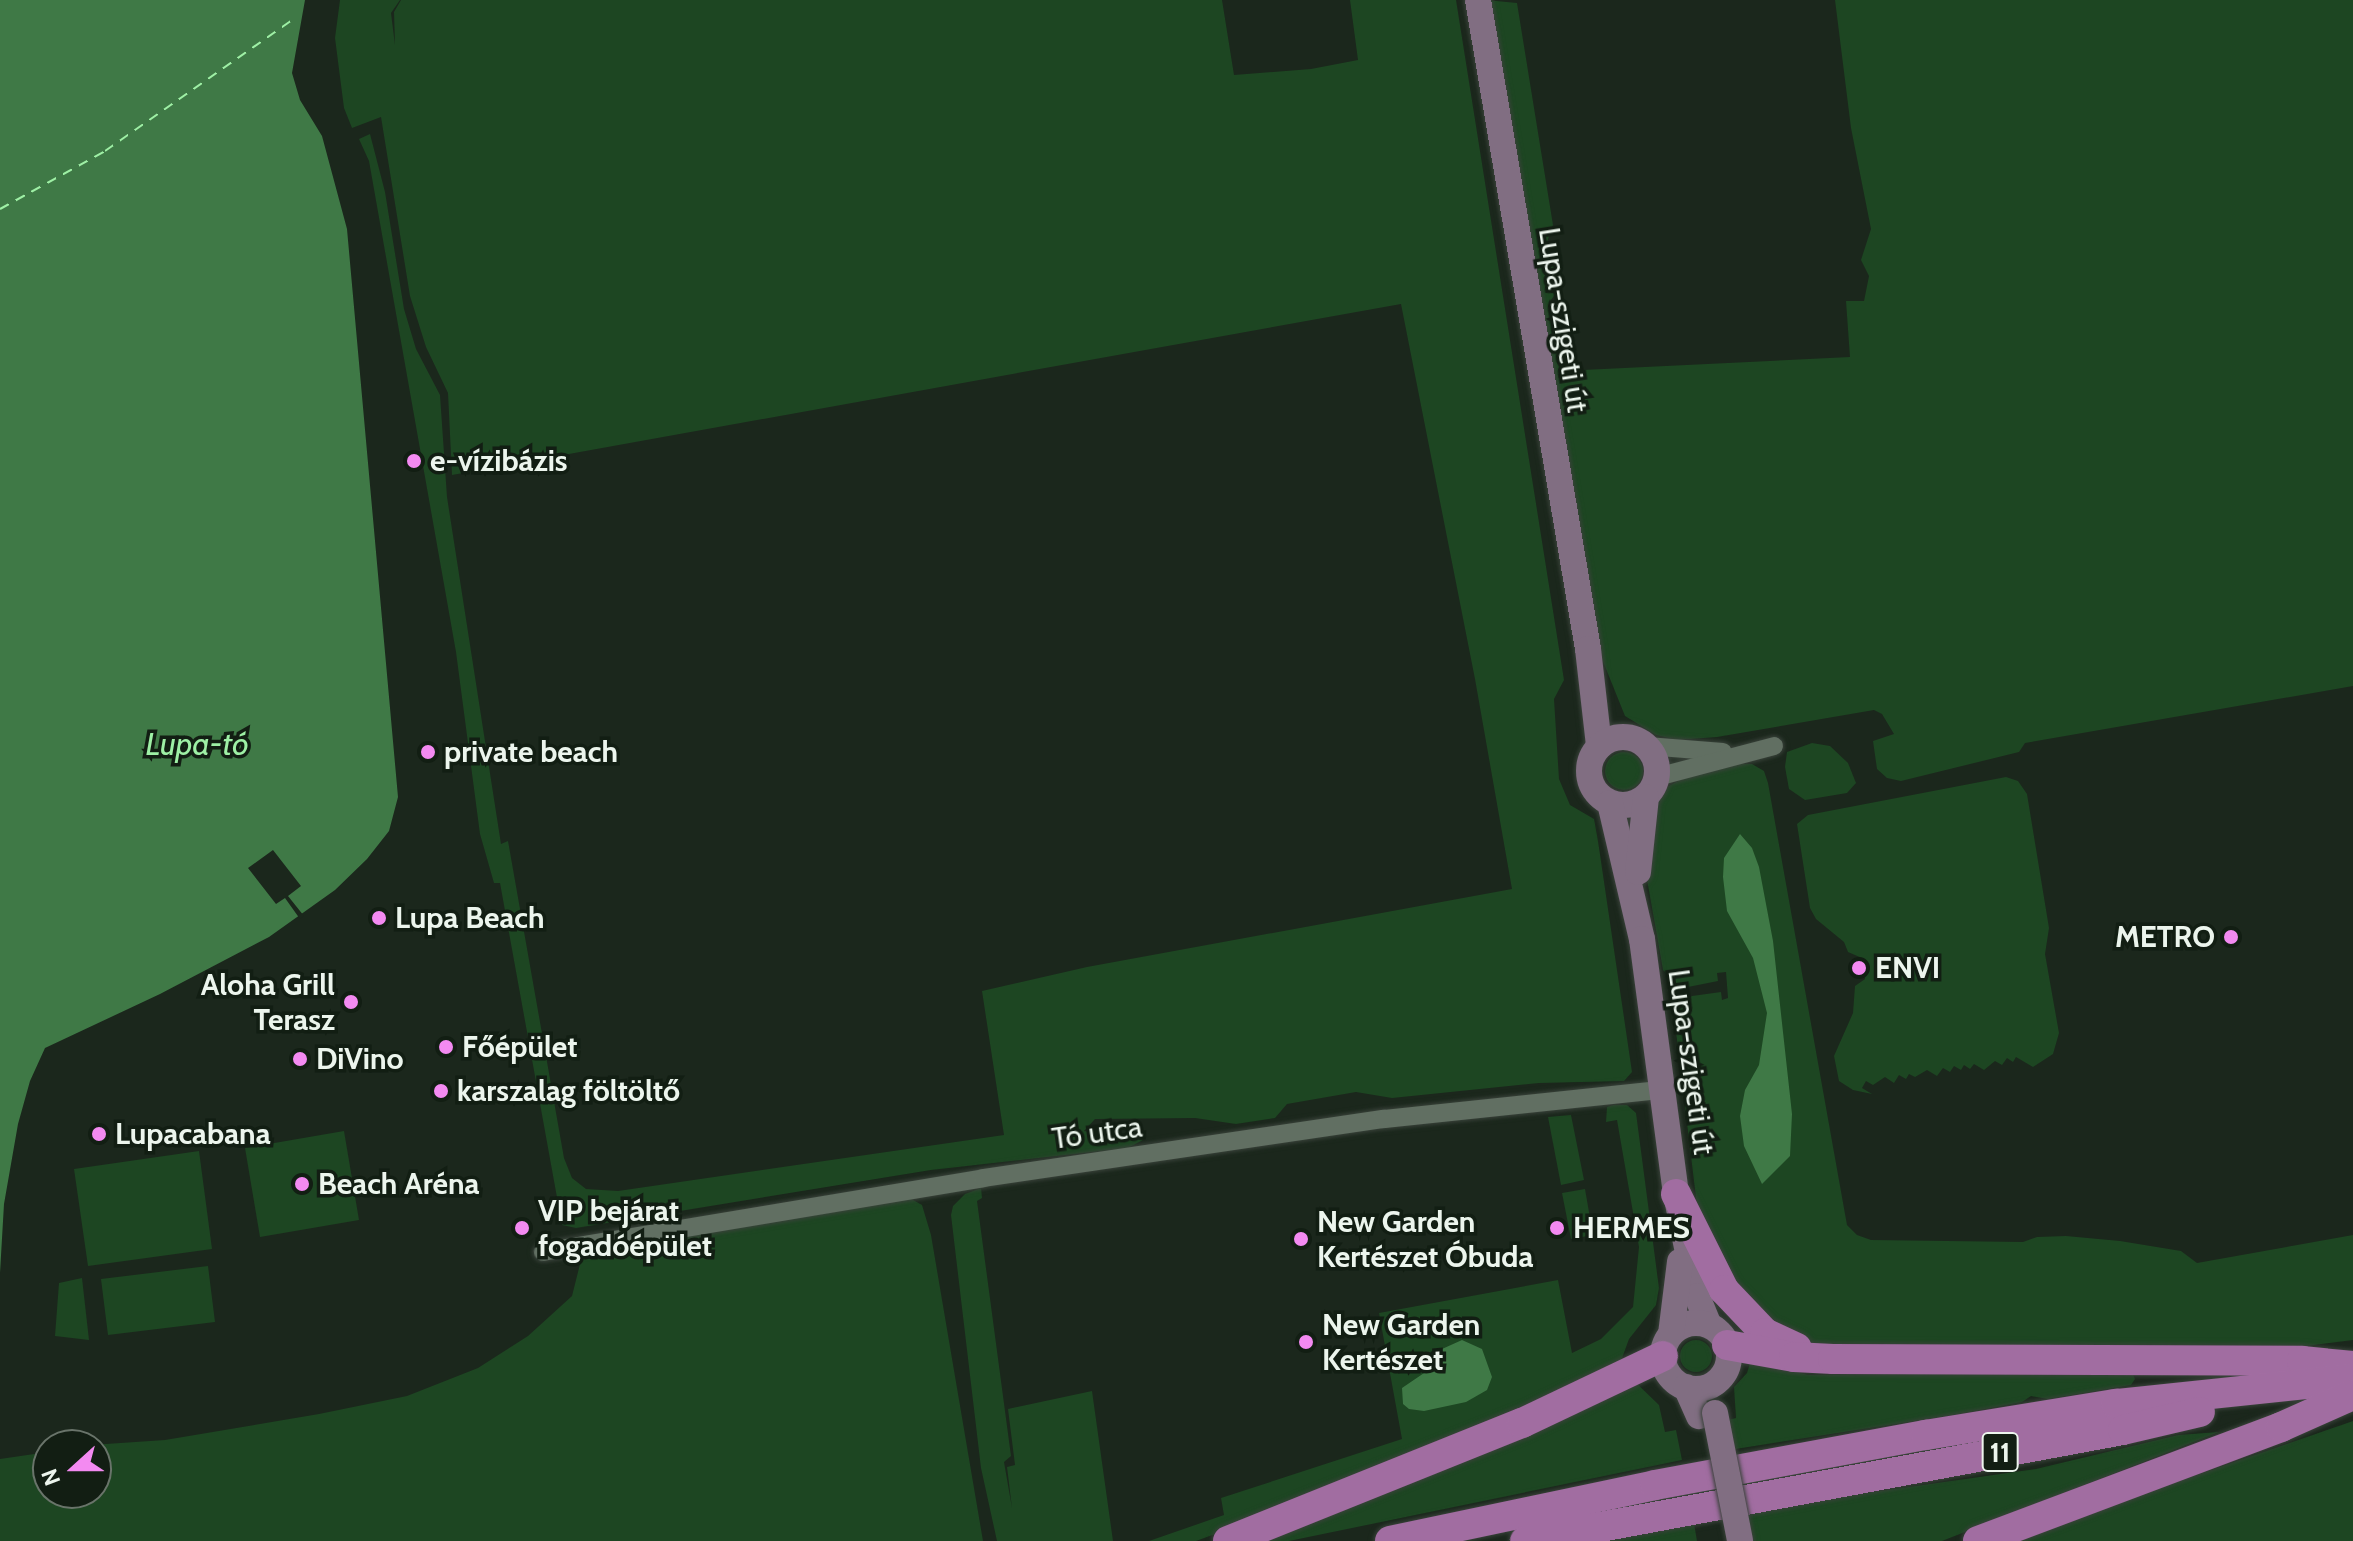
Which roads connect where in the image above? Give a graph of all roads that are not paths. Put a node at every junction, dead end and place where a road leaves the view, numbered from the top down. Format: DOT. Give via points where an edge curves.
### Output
graph roads {
  1 [pos="1478,0"];
  2 [pos="1588,649"];
  3 [pos="1642,743"];
  4 [pos="1599,746"];
  5 [pos="1774,746"];
  6 [pos="1742,752"];
  7 [pos="1651,787"];
  8 [pos="1610,803"];
  9 [pos="1642,939"];
  10 [pos="1662,1090"];
  11 [pos="1676,1194"];
  12 [pos="543,1252"];
  13 [pos="1718,1335"];
  14 [pos="1667,1345"];
  15 [pos="1833,1359"];
  16 [pos="2353,1366"];
  17 [pos="2353,1379"];
  18 [pos="1715,1383"];
  19 [pos="2307,1386"];
  20 [pos="1686,1387"];
  21 [pos="2353,1395"];
  22 [pos="1707,1415"];
  23 [pos="1228,1541"];
  24 [pos="1390,1541"];
  25 [pos="1525,1541"];
  26 [pos="1722,1541"];
  27 [pos="1740,1541"];
  28 [pos="1978,1541"];
  1 -- 2 [label="street, Lupa-szigeti út"];
  2 -- 3 [label="street, Lupa-szigeti út" via="1619,718"];
  2 -- 4 [label="street, Lupa-szigeti út"];
  3 -- 4 [label="street" via="1616,737"];
  3 -- 6 [label="street"];
  3 -- 7 [label="street, Lupa-szigeti út" via="1656,761"];
  4 -- 8 [label="street, Lupa-szigeti út" via="1589,778"];
  5 -- 6 [label="street"];
  6 -- 7 [label="street"];
  7 -- 8 [label="street" via="1629,805"];
  7 -- 9 [label="street, Lupa-szigeti út" via="1637,857"];
  8 -- 9 [label="street, Lupa-szigeti út"];
  9 -- 10 [label="street, Lupa-szigeti út"];
  10 -- 11 [label="street, Lupa-szigeti út"];
  10 -- 12 [label="street, Tó utca" via="1384,1119 983,1178"];
  11 -- 13 [label="street, Lupa-szigeti út" via="1697,1296"];
  11 -- 14 [label="street, Lupa-szigeti út" via="1679,1288"];
  11 -- 15 [label="main road" via="1724,1290 1765,1333"];
  13 -- 14 [label="street" via="1686,1324"];
  13 -- 15 [label="main road" via="1794,1357"];
  13 -- 18 [label="street" via="1727,1366"];
  14 -- 20 [label="street" via="1669,1376"];
  14 -- 23 [label="main road" via="1522,1423"];
  15 -- 16 [label="main road" via="2302,1361"];
  17 -- 19 [label="main road, 11"];
  18 -- 20 [label="street"];
  18 -- 22 [label="street"];
  19 -- 24 [label="main road, 11" via="2116,1404 1926,1435"];
  19 -- 25 [label="main road, 11" via="2123,1430"];
  20 -- 22 [label="street"];
  21 -- 28 [label="main road"];
  22 -- 26 [label="street"];
  22 -- 27 [label="street, bridge"];
}
